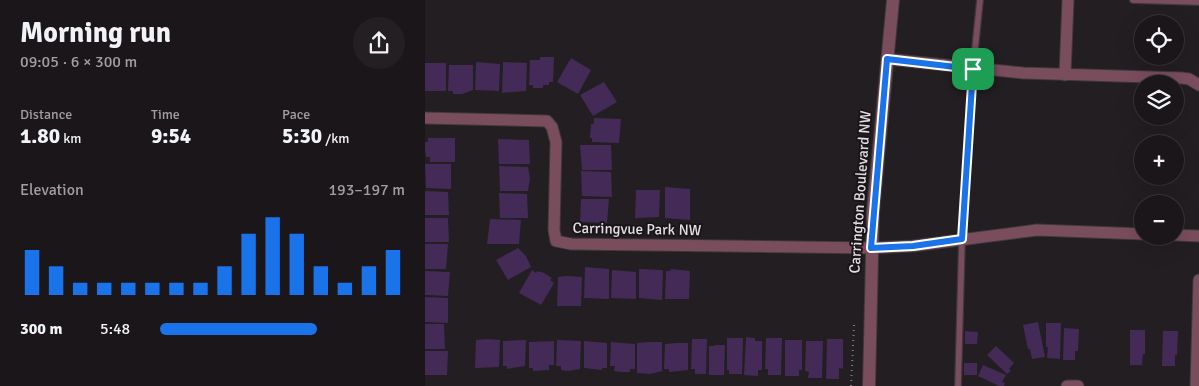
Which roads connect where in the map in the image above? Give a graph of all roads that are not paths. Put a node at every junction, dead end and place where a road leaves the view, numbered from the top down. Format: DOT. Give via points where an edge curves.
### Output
graph roads {
  1 [pos="893,0"];
  2 [pos="980,0"];
  3 [pos="1068,0"];
  4 [pos="1133,0"];
  5 [pos="1199,2"];
  6 [pos="887,59"];
  7 [pos="973,69"];
  8 [pos="1065,75"];
  9 [pos="1199,85"];
  10 [pos="425,118"];
  11 [pos="1134,234"];
  12 [pos="1184,235"];
  13 [pos="1199,236"];
  14 [pos="962,239"];
  15 [pos="871,248"];
  16 [pos="1199,280"];
  17 [pos="869,386"];
  18 [pos="958,386"];
  19 [pos="1067,386"];
  20 [pos="1077,386"];
  21 [pos="1196,386"];
  1 -- 6 [label="street, Carrington Boulevard NW"];
  2 -- 7 [label="lane"];
  3 -- 8 [label="street"];
  4 -- 5 [label="lane"];
  6 -- 7 [label="street"];
  6 -- 15 [label="street, Carrington Boulevard NW"];
  7 -- 8 [label="street"];
  7 -- 14 [label="lane"];
  8 -- 9 [label="street" via="1182,78"];
  10 -- 15 [label="street, Carringvue Park NW" via="547,121 552,127 555,142 554,230 557,241 571,244"];
  11 -- 14 [label="street" via="1037,230"];
  12 -- 13 [label="street"];
  14 -- 15 [label="street"];
  14 -- 18 [label="lane"];
  15 -- 17 [label="street, Carrington Boulevard NW"];
  16 -- 21 [label="street"];
  19 -- 20 [label="street"];
}
